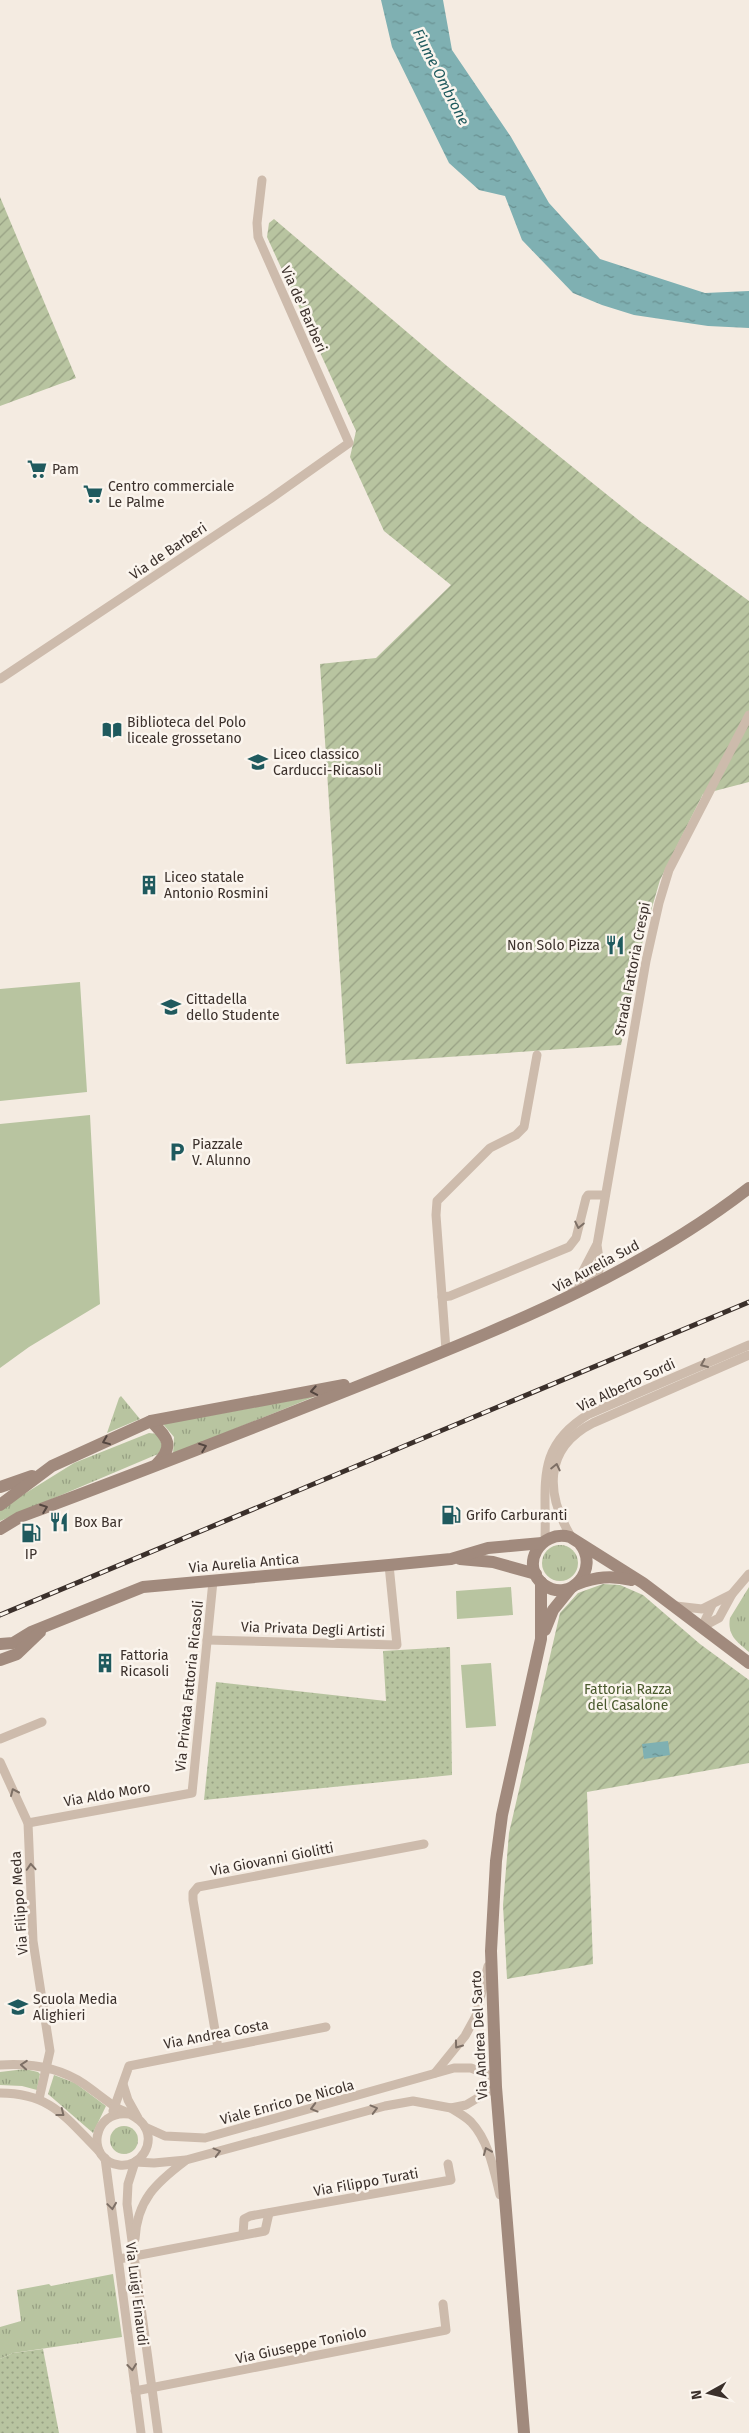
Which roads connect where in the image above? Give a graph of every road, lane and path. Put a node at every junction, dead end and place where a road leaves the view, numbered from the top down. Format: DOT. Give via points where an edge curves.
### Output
graph roads {
  1 [pos="262,180"];
  2 [pos="349,443"];
  3 [pos="0,679"];
  4 [pos="749,716"];
  5 [pos="537,1055"];
  6 [pos="749,1188"];
  7 [pos="605,1196"];
  8 [pos="596,1245"];
  9 [pos="600,1266"];
  10 [pos="586,1269"];
  11 [pos="615,1273"];
  12 [pos="594,1285"];
  13 [pos="442,1297"];
  14 [pos="569,1298"];
  15 [pos="749,1345"];
  16 [pos="446,1350"];
  17 [pos="749,1355"];
  18 [pos="379,1377"];
  19 [pos="151,1421"];
  20 [pos="157,1464"];
  21 [pos="39,1474"];
  22 [pos="0,1487"];
  23 [pos="0,1505"];
  24 [pos="0,1529"];
  25 [pos="576,1541"];
  26 [pos="543,1542"];
  27 [pos="451,1558"];
  28 [pos="388,1566"];
  29 [pos="749,1574"];
  30 [pos="538,1578"];
  31 [pos="213,1581"];
  32 [pos="643,1583"];
  33 [pos="573,1586"];
  34 [pos="732,1594"];
  35 [pos="712,1605"];
  36 [pos="675,1606"];
  37 [pos="719,1618"];
  38 [pos="47,1625"];
  39 [pos="702,1628"];
  40 [pos="542,1639"];
  41 [pos="207,1640"];
  42 [pos="720,1641"];
  43 [pos="0,1644"];
  44 [pos="0,1660"];
  45 [pos="749,1663"];
  46 [pos="42,1722"];
  47 [pos="0,1739"];
  48 [pos="0,1762"];
  49 [pos="192,1793"];
  50 [pos="28,1823"];
  51 [pos="424,1844"];
  52 [pos="491,1951"];
  53 [pos="326,2026"];
  54 [pos="218,2048"];
  55 [pos="0,2065"];
  56 [pos="47,2068"];
  57 [pos="434,2073"];
  58 [pos="496,2082"];
  59 [pos="123,2084"];
  60 [pos="0,2093"];
  61 [pos="39,2099"];
  62 [pos="114,2105"];
  63 [pos="451,2108"];
  64 [pos="129,2114"];
  65 [pos="112,2116"];
  66 [pos="139,2119"];
  67 [pos="145,2127"];
  68 [pos="102,2155"];
  69 [pos="186,2160"];
  70 [pos="135,2162"];
  71 [pos="448,2164"];
  72 [pos="269,2213"];
  73 [pos="505,2215"];
  74 [pos="243,2235"];
  75 [pos="134,2257"];
  76 [pos="119,2259"];
  77 [pos="444,2304"];
  78 [pos="152,2388"];
  79 [pos="135,2390"];
  80 [pos="141,2433"];
  81 [pos="158,2433"];
  82 [pos="524,2433"];
  1 -- 2 [label="street, Via de' Barberi" via="258,237"];
  2 -- 3 [label="street, Via de Barberi"];
  4 -- 7 [label="street, Strada Fattoria Crespi" via="669,870 663,888 646,961"];
  5 -- 13 [label="street" via="524,1127 516,1135 490,1148 437,1201"];
  6 -- 11 [label="main road, Via Aurelia Sud" via="681,1236"];
  7 -- 8 [label="street, Strada Fattoria Crespi"];
  7 -- 13 [label="street, one-way" via="588,1195 576,1238 569,1247"];
  8 -- 9 [label="street, Strada Fattoria Crespi"];
  8 -- 10 [label="street, Strada Fattoria Crespi"];
  9 -- 11 [label="street"];
  9 -- 12 [label="street, Strada Fattoria Crespi"];
  10 -- 12 [label="street"];
  10 -- 14 [label="street, Strada Fattoria Crespi"];
  11 -- 12 [label="main road, Via Aurelia Sud"];
  12 -- 14 [label="main road, Via Aurelia Sud"];
  13 -- 16 [label="street"];
  14 -- 16 [label="main road, Via Aurelia Sud"];
  15 -- 26 [label="street, Via Alberto Sordi, one-way" via="589,1414 568,1429 547,1463"];
  16 -- 18 [label="main road, Via Aurelia Sud"];
  25 -- 17 [label="street, Via Alberto Sordi, one-way" via="559,1515 553,1483 557,1461 571,1438 593,1423"];
  18 -- 19 [label="main road, one-way"];
  20 -- 18 [label="main road, one-way"];
  19 -- 20 [label="main road" via="167,1442 165,1456"];
  19 -- 21 [label="main road, one-way"];
  24 -- 20 [label="main road, one-way" via="20,1517"];
  21 -- 22 [label="main road"];
  21 -- 23 [label="main road"];
  25 -- 26 [label="main road, Via Aurelia Antica" via="561,1536"];
  25 -- 32 [label="main road, Via Aurelia Antica"];
  25 -- 33 [label="main road" via="586,1554 587,1567 585,1575"];
  26 -- 27 [label="main road, Via Aurelia Antica" via="488,1548"];
  26 -- 30 [label="main road" via="534,1558"];
  27 -- 28 [label="main road, Via Aurelia Antica"];
  27 -- 30 [label="main road, Via Aurelia Antica" via="493,1562"];
  28 -- 31 [label="main road, Via Aurelia Antica"];
  28 -- 41 [label="street, Via Privata Degli Artisti" via="397,1645"];
  29 -- 34 [label="street"];
  30 -- 33 [label="main road, Via Aurelia Antica" via="556,1590"];
  30 -- 40 [label="main road, Via Andrea Del Sarto"];
  31 -- 38 [label="main road, Via Aurelia Antica" via="143,1587"];
  31 -- 41 [label="street, Via Privata Fattoria Ricasoli"];
  32 -- 33 [label="main road, Via Aurelia Antica" via="608,1576"];
  32 -- 36 [label="main road, Via Aurelia Antica"];
  33 -- 40 [label="main road, Via Andrea Del Sarto" via="553,1610"];
  34 -- 35 [label="street"];
  34 -- 37 [label="street"];
  35 -- 36 [label="street" via="694,1609"];
  35 -- 39 [label="street"];
  36 -- 39 [label="main road, Via Aurelia Antica"];
  37 -- 39 [label="street"];
  37 -- 42 [label="street"];
  38 -- 43 [label="main road, Via Aurelia Antica" via="13,1643"];
  38 -- 44 [label="main road, Via Aurelia Antica" via="17,1654"];
  39 -- 42 [label="main road, Via Aurelia Antica"];
  40 -- 52 [label="main road, Via Andrea Del Sarto" via="502,1815"];
  41 -- 49 [label="street, Via Privata Fattoria Ricasoli"];
  42 -- 45 [label="main road, Via Aurelia Antica"];
  46 -- 47 [label="street"];
  50 -- 48 [label="street, one-way"];
  49 -- 50 [label="street, Via Aldo Moro"];
  56 -- 50 [label="street, Via Filippo Meda, one-way" via="50,2044 33,1941"];
  51 -- 54 [label="street, Via Giovanni Giolitti" via="198,1887 193,1892 193,1900"];
  52 -- 57 [label="street, one-way" via="476,2016"];
  52 -- 58 [label="main road, Via Andrea Del Sarto"];
  53 -- 54 [label="street, Via Andrea Costa"];
  54 -- 59 [label="street, Via Andrea Costa" via="130,2066"];
  56 -- 55 [label="street, one-way"];
  56 -- 61 [label="street, Via Filippo Meda"];
  56 -- 62 [label="street" via="83,2083"];
  57 -- 58 [label="street, Viale Enrico De Nicola" via="471,2068"];
  57 -- 67 [label="street, Viale Enrico De Nicola, one-way" via="205,2138 165,2136"];
  58 -- 63 [label="street" via="466,2106"];
  58 -- 73 [label="main road, Via Andrea Del Sarto"];
  59 -- 62 [label="street, Via Andrea Costa"];
  59 -- 66 [label="street"];
  60 -- 61 [label="street" via="19,2093"];
  61 -- 68 [label="street, one-way" via="62,2113"];
  62 -- 64 [label="street"];
  62 -- 65 [label="street, Via Andrea Costa"];
  69 -- 63 [label="street, one-way" via="394,2104 413,2101"];
  73 -- 63 [label="street, one-way" via="482,2137 470,2122"];
  64 -- 65 [label="street"];
  64 -- 66 [label="street"];
  65 -- 68 [label="street" via="100,2127 97,2135"];
  66 -- 67 [label="street"];
  67 -- 70 [label="street" via="148,2143"];
  68 -- 70 [label="street" via="119,2165"];
  68 -- 76 [label="street, Via Luigi Einaudi, one-way"];
  69 -- 70 [label="street"];
  69 -- 75 [label="street" via="155,2186 144,2202 136,2228"];
  70 -- 75 [label="street, Via Luigi Einaudi" via="129,2175 127,2195"];
  71 -- 72 [label="street, Via Filippo Turati" via="450,2180"];
  72 -- 74 [label="street" via="265,2231"];
  72 -- 74 [label="street, Via Filippo Turati" via="244,2219"];
  73 -- 82 [label="main road, Via Andrea Del Sarto"];
  74 -- 75 [label="street"];
  75 -- 76 [label="street"];
  75 -- 78 [label="street, Via Luigi Einaudi"];
  76 -- 79 [label="street, Via Luigi Einaudi, one-way"];
  77 -- 78 [label="street, Via Giuseppe Toniolo" via="446,2330"];
  78 -- 79 [label="street, Via Giuseppe Toniolo"];
  78 -- 81 [label="street, Via Luigi Einaudi"];
  79 -- 80 [label="street, Via Luigi Einaudi"];
}
